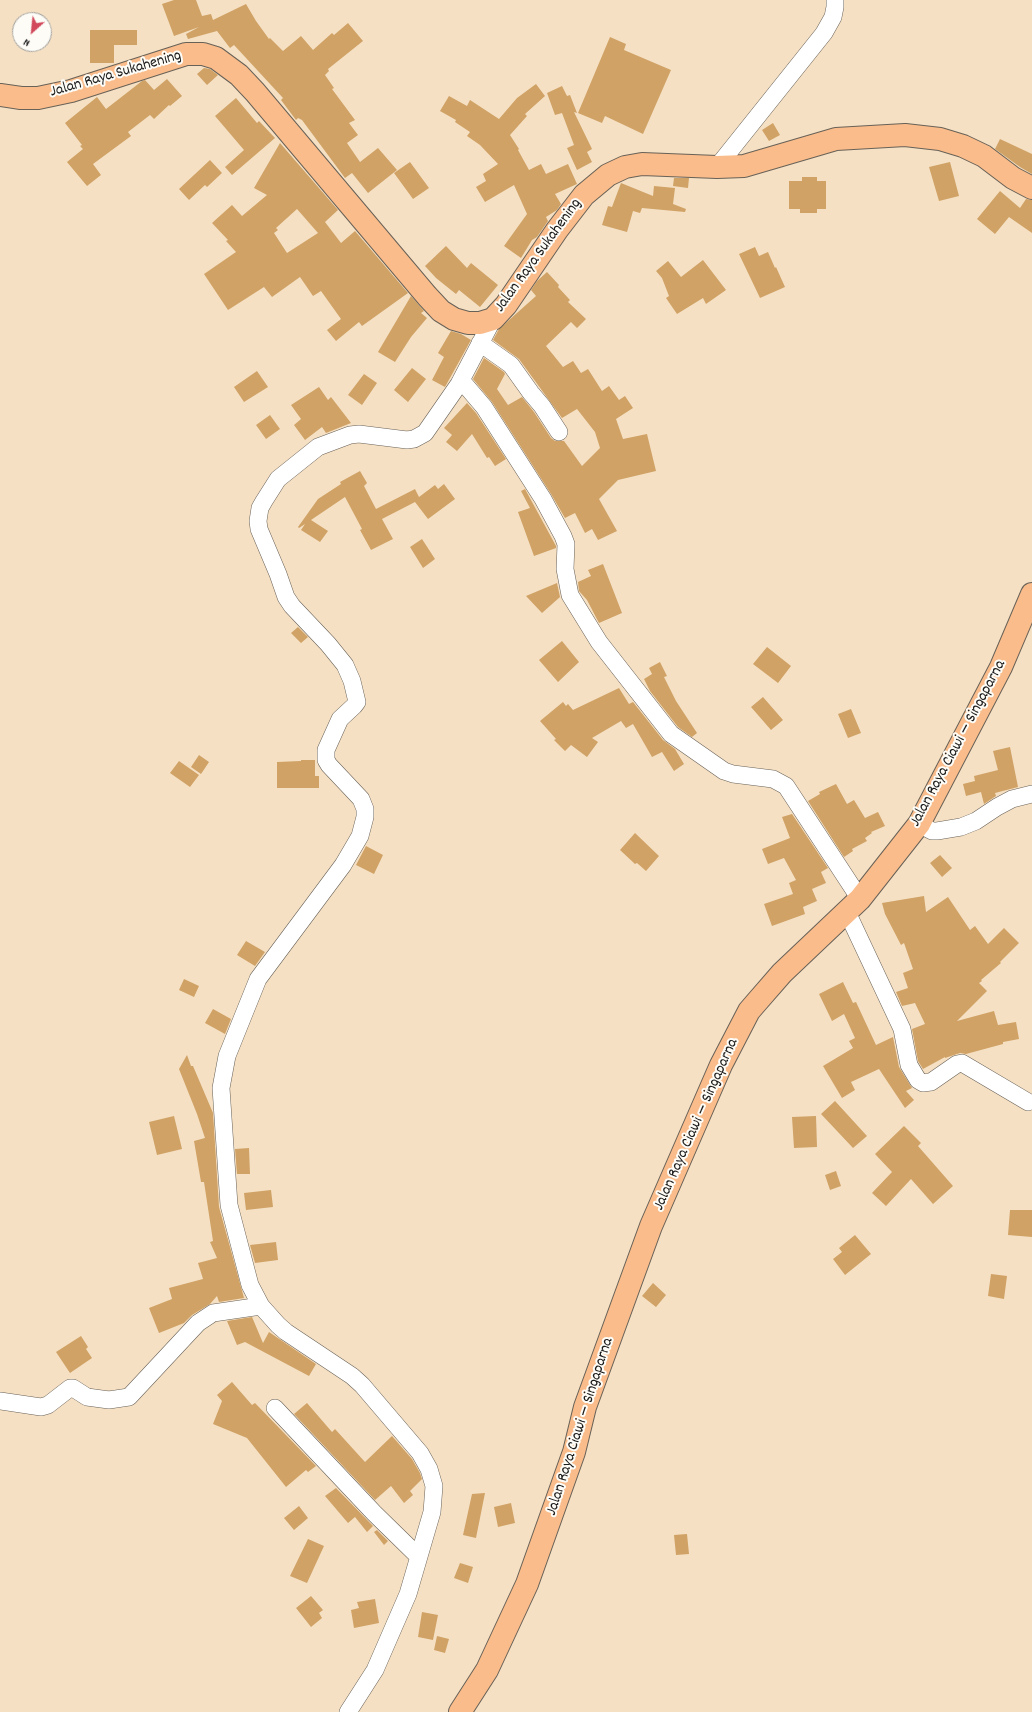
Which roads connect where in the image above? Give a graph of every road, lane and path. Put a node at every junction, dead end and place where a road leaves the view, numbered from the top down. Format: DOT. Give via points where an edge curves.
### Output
graph roads {
  1 [pos="834,0"];
  2 [pos="0,95"];
  3 [pos="717,167"];
  4 [pos="1032,188"];
  5 [pos="492,319"];
  6 [pos="480,343"];
  7 [pos="461,380"];
  8 [pos="559,432"];
  9 [pos="1032,594"];
  10 [pos="1032,794"];
  11 [pos="919,824"];
  12 [pos="854,906"];
  13 [pos="1028,1102"];
  14 [pos="260,1306"];
  15 [pos="0,1401"];
  16 [pos="275,1408"];
  17 [pos="418,1556"];
  18 [pos="348,1712"];
  19 [pos="460,1712"];
  1 -- 3 [label="street" via="836,7 833,17 824,33"];
  2 -- 5 [label="main road, Jalan Raya Sukahening" via="38,98 71,91 186,54 203,54 216,58 239,74 441,311 454,319 468,323"];
  3 -- 4 [label="main road, Jalan Raya Sukahening" via="744,166 836,140 875,136 924,136 976,151 1013,178"];
  3 -- 5 [label="main road, Jalan Raya Sukahening" via="642,164 625,167 608,175 584,195 506,305"];
  5 -- 6 [label="street"];
  6 -- 7 [label="street"];
  6 -- 8 [label="street" via="512,365"];
  7 -- 12 [label="street" via="484,407 543,499 563,536 566,544 565,569 570,595 604,648 671,734 724,771 773,779 786,786"];
  7 -- 14 [label="street" via="420,437 407,440 369,434 350,435 318,447 278,479 260,508 259,529 286,597 345,665 352,681 357,702 340,719 326,750 326,760 361,799 365,810 360,836 343,865 258,979 222,1075 229,1205 250,1285"];
  9 -- 11 [label="main road, Jalan Raya Ciawi — Singaparna" via="1001,667"];
  10 -- 11 [label="street" via="1012,799 997,806 976,822 961,827 932,831"];
  11 -- 12 [label="main road, Jalan Raya Ciawi — Singaparna"];
  12 -- 13 [label="street" via="902,1029 909,1064 918,1080 923,1083 931,1082 962,1063"];
  12 -- 19 [label="main road, Jalan Raya Ciawi — Singaparna" via="782,973 750,1012 721,1066 651,1226 585,1407 574,1452 527,1584 487,1670"];
  14 -- 15 [label="street" via="213,1313 198,1323 129,1397 109,1400 87,1397 70,1388 53,1402 41,1406"];
  14 -- 17 [label="street" via="286,1332 362,1385 420,1453 430,1469 434,1486 432,1512"];
  16 -- 17 [label="street"];
  17 -- 18 [label="street" via="408,1594 375,1670"];
}
